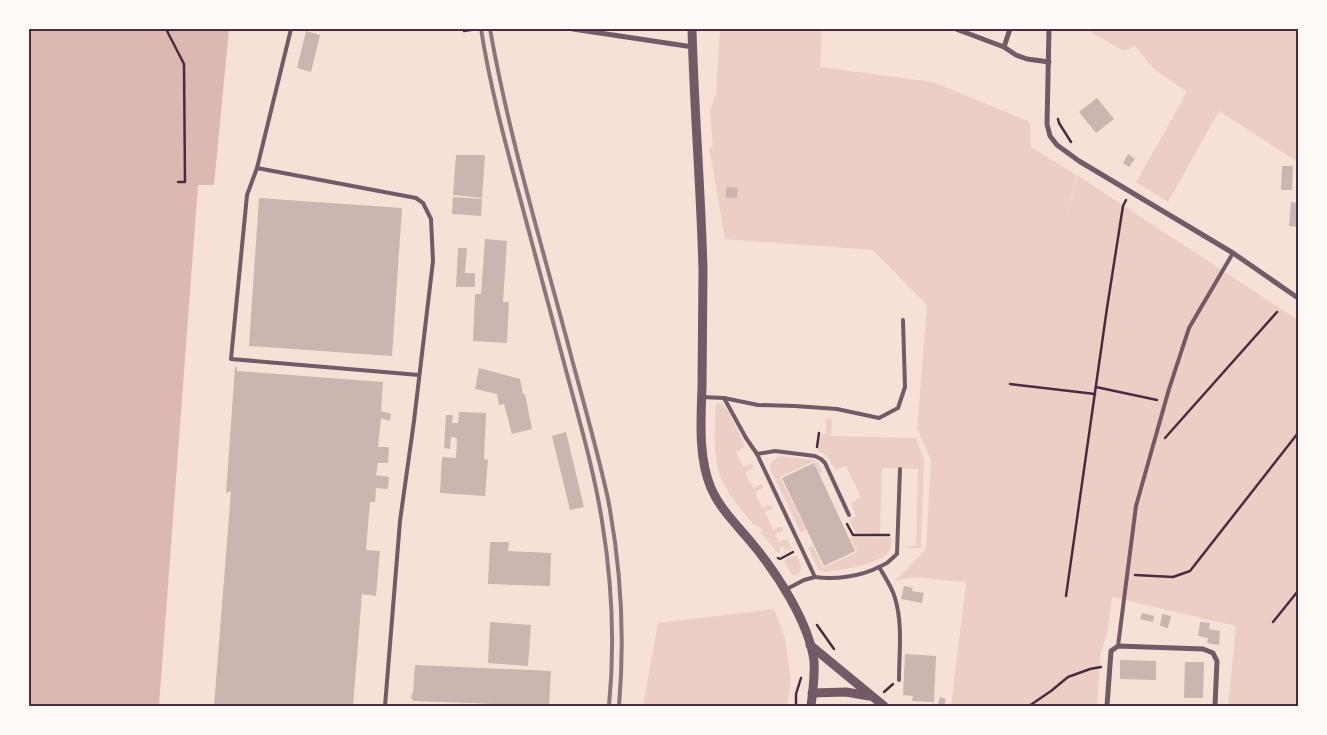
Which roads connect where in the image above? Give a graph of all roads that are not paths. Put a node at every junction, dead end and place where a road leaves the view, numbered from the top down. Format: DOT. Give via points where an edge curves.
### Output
graph roads {
  1 [pos="290,29"];
  2 [pos="573,29"];
  3 [pos="692,29"];
  4 [pos="956,29"];
  5 [pos="1010,29"];
  6 [pos="1049,29"];
  7 [pos="693,47"];
  8 [pos="1004,47"];
  9 [pos="1049,62"];
  10 [pos="257,168"];
  11 [pos="1233,253"];
  12 [pos="1298,298"];
  13 [pos="903,320"];
  14 [pos="419,375"];
  15 [pos="702,397"];
  16 [pos="724,398"];
  17 [pos="757,454"];
  18 [pos="900,469"];
  19 [pos="849,515"];
  20 [pos="879,567"];
  21 [pos="815,577"];
  22 [pos="785,590"];
  23 [pos="810,645"];
  24 [pos="1118,646"];
  25 [pos="899,680"];
  26 [pos="812,693"];
  27 [pos="876,700"];
  28 [pos="385,706"];
  29 [pos="811,706"];
  30 [pos="884,706"];
  31 [pos="1107,706"];
  32 [pos="1215,706"];
  1 -- 10 [label="lane"];
  2 -- 7 [label="street"];
  3 -- 7 [label="street"];
  4 -- 8 [label="street"];
  5 -- 8 [label="street"];
  6 -- 9 [label="street"];
  7 -- 15 [label="street" via="702,270"];
  8 -- 9 [label="street" via="1026,59"];
  9 -- 11 [label="street" via="1047,124 1057,145"];
  10 -- 14 [label="lane" via="416,198 423,203 431,219 433,261"];
  10 -- 14 [label="lane" via="247,195 231,359"];
  11 -- 12 [label="street"];
  11 -- 24 [label="lane" via="1189,328 1165,402 1136,506"];
  13 -- 16 [label="lane" via="905,387 898,408 879,418 837,409 758,405"];
  14 -- 28 [label="lane" via="400,521"];
  15 -- 16 [label="lane"];
  15 -- 22 [label="street" via="702,452 711,487 719,504"];
  16 -- 17 [label="lane"];
  17 -- 19 [label="lane" via="775,451 822,459"];
  17 -- 21 [label="lane"];
  18 -- 20 [label="lane" via="897,554"];
  20 -- 21 [label="lane" via="866,573 827,579"];
  20 -- 25 [label="lane" via="896,600 900,626"];
  21 -- 22 [label="lane"];
  22 -- 23 [label="street"];
  23 -- 26 [label="street" via="814,662"];
  23 -- 27 [label="street"];
  24 -- 31 [label="street" via="1111,651"];
  24 -- 32 [label="street" via="1203,649 1213,653 1217,661"];
  26 -- 27 [label="street" via="852,692"];
  26 -- 29 [label="street"];
  27 -- 30 [label="street"];
}
